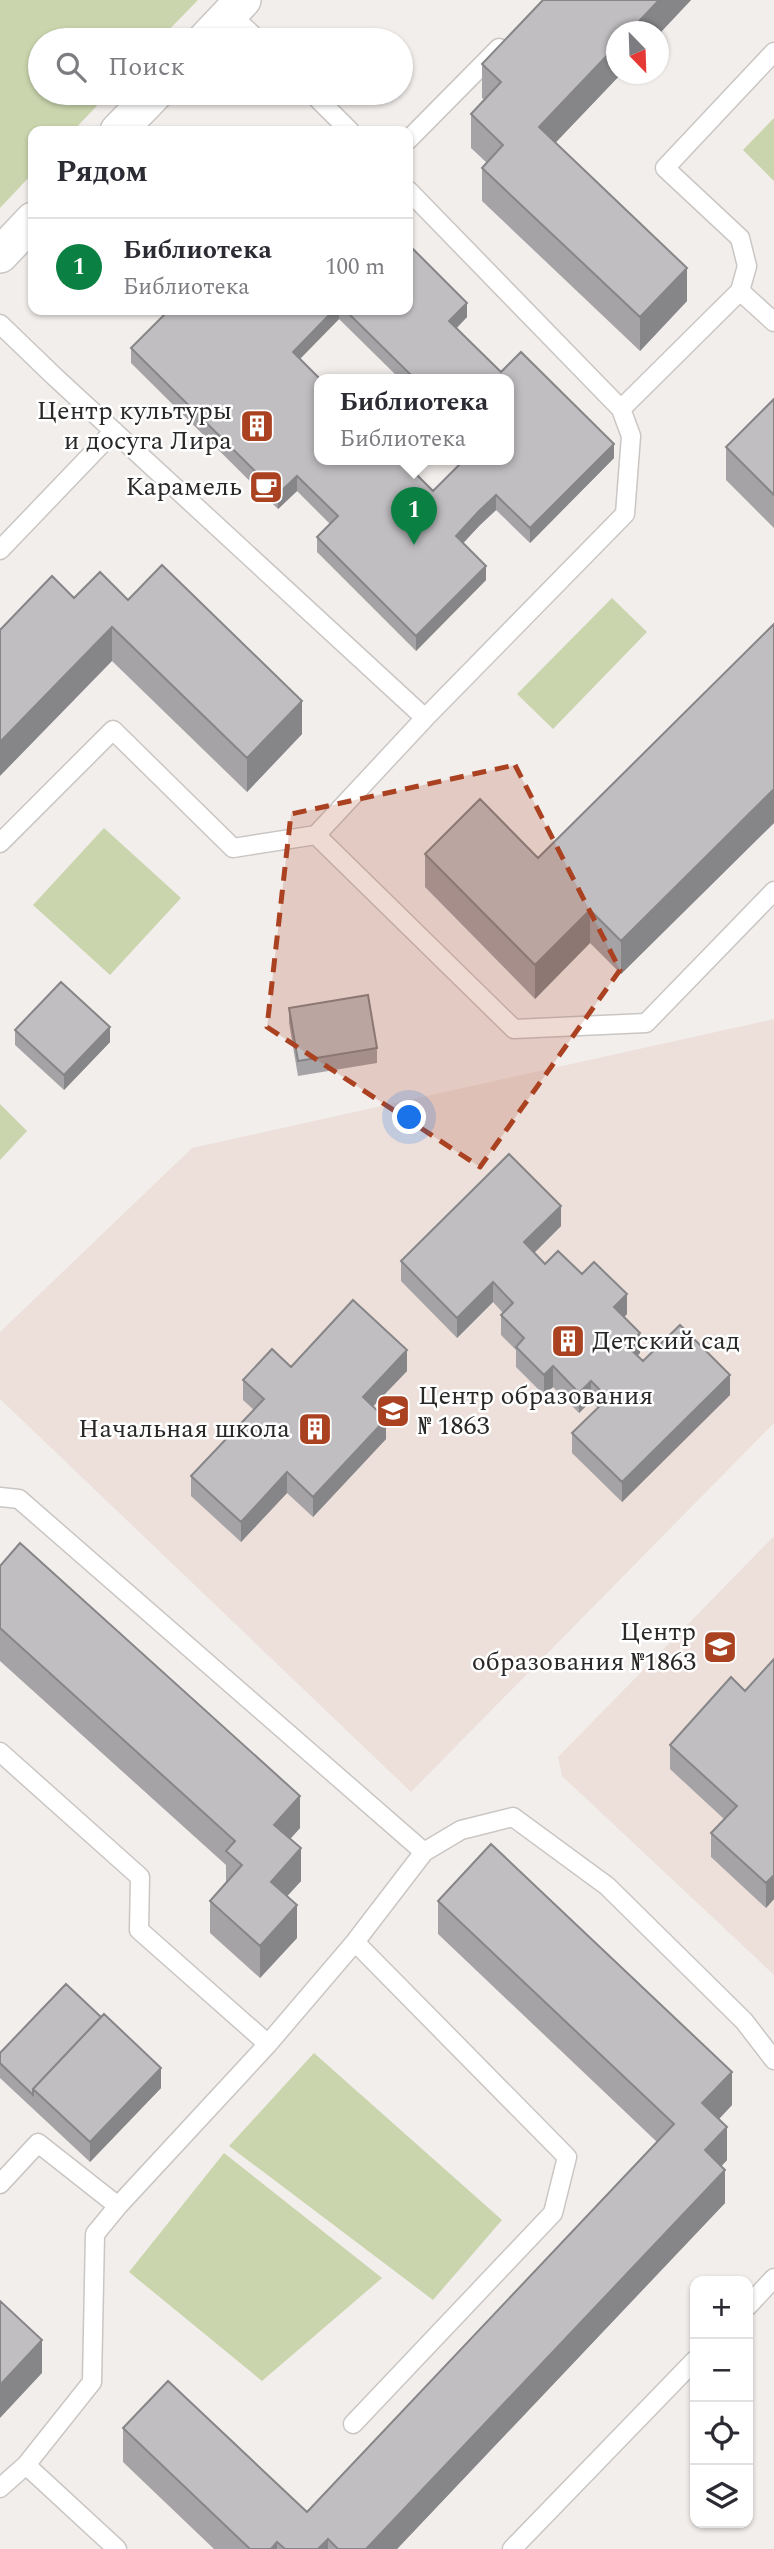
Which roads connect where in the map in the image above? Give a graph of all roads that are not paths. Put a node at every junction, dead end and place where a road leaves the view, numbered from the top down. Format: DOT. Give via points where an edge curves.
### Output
graph roads {
  1 [pos="237,7"];
  2 [pos="217,28"];
  3 [pos="250,28"];
  4 [pos="509,37"];
  5 [pos="774,52"];
  6 [pos="143,105"];
  7 [pos="324,105"];
  8 [pos="123,126"];
  9 [pos="345,126"];
  10 [pos="413,135"];
  11 [pos="413,195"];
  12 [pos="28,225"];
  13 [pos="0,255"];
  14 [pos="744,295"];
  15 [pos="774,322"];
  16 [pos="0,324"];
  17 [pos="621,409"];
  18 [pos="114,431"];
  19 [pos="0,550"];
  20 [pos="425,718"];
  21 [pos="316,835"];
  22 [pos="0,843"];
  23 [pos="774,891"];
  24 [pos="0,1497"];
  25 [pos="0,1752"];
  26 [pos="424,1852"];
  27 [pos="355,1942"];
  28 [pos="268,2044"];
  29 [pos="774,2060"];
  30 [pos="0,2185"];
  31 [pos="118,2206"];
  32 [pos="774,2278"];
  33 [pos="753,2300"];
  34 [pos="690,2365"];
  35 [pos="353,2424"];
  36 [pos="26,2465"];
  37 [pos="0,2488"];
  38 [pos="117,2549"];
  39 [pos="512,2549"];
  1 -- 2 [label="street"];
  1 -- 3 [label="lane"];
  4 -- 10 [label="lane"];
  5 -- 14 [label="lane" via="666,168 740,238 747,266"];
  6 -- 8 [label="street"];
  7 -- 9 [label="lane"];
  11 -- 17 [label="lane"];
  12 -- 13 [label="street"];
  14 -- 15 [label="lane"];
  14 -- 17 [label="lane"];
  16 -- 18 [label="lane"];
  17 -- 20 [label="lane" via="631,436 625,514"];
  18 -- 19 [label="lane"];
  18 -- 20 [label="lane"];
  20 -- 21 [label="lane"];
  21 -- 22 [label="lane" via="233,848 113,730"];
  21 -- 23 [label="lane" via="514,1028 646,1023"];
  24 -- 26 [label="lane" via="19,1499"];
  25 -- 28 [label="lane" via="140,1877 139,1930"];
  26 -- 27 [label="lane"];
  26 -- 29 [label="lane" via="461,1830 513,1817 607,1886 744,2021"];
  27 -- 28 [label="lane"];
  27 -- 35 [label="lane" via="568,2157 553,2213"];
  28 -- 31 [label="lane"];
  30 -- 31 [label="lane" via="38,2143"];
  31 -- 36 [label="lane" via="95,2234 92,2382"];
  32 -- 33 [label="lane"];
  34 -- 39 [label="lane"];
  36 -- 37 [label="lane"];
  36 -- 38 [label="lane"];
}
